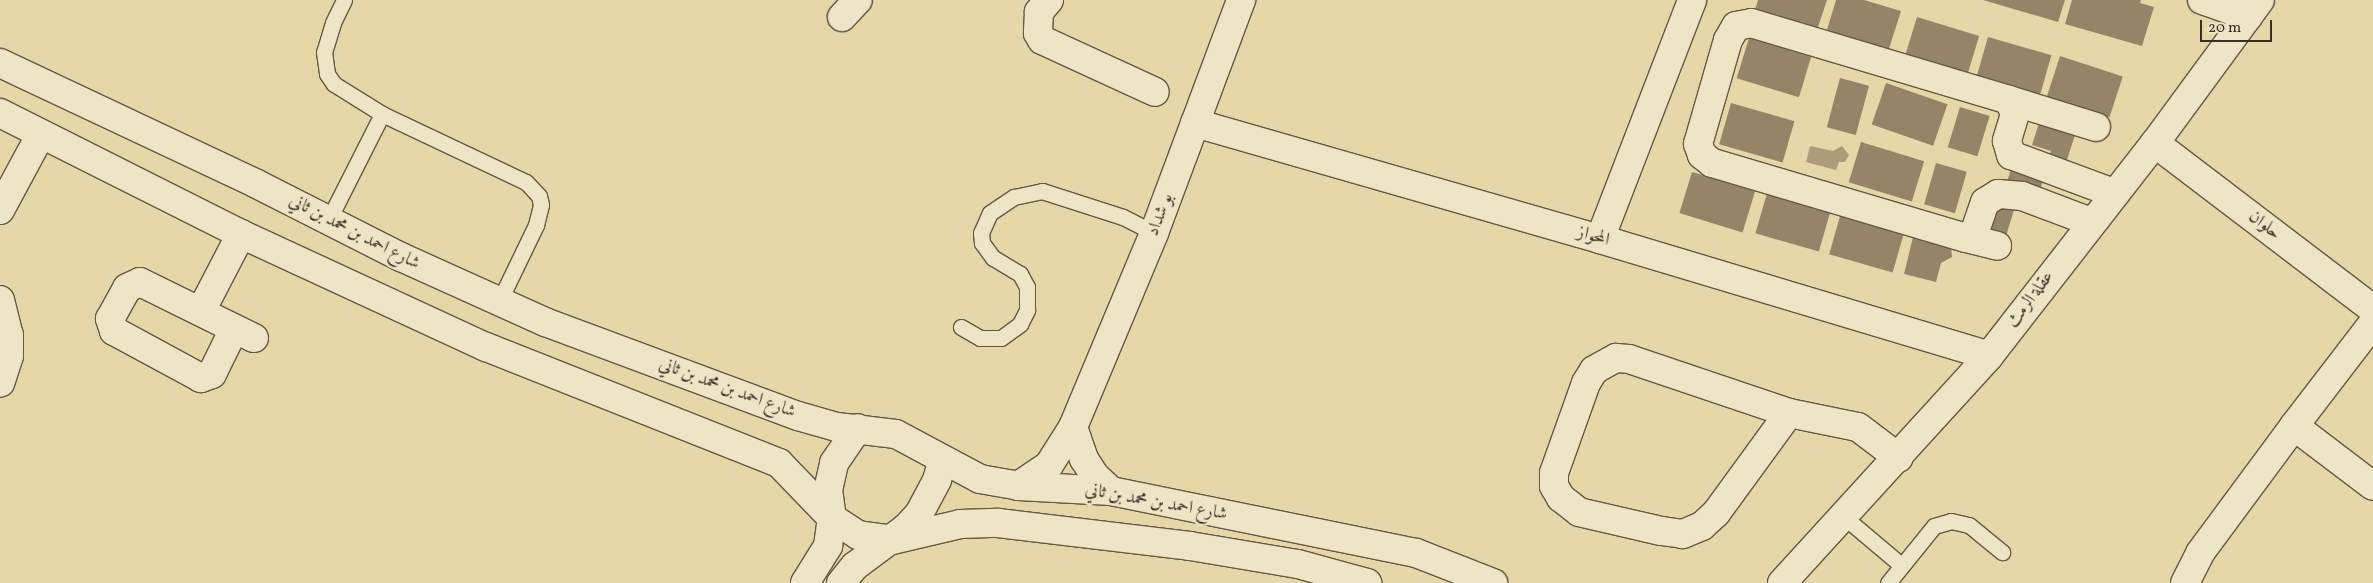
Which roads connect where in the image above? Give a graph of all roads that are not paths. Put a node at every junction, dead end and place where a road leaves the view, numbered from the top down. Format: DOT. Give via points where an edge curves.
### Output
graph roads {
  1 [pos="344,0"];
  2 [pos="1048,0"];
  3 [pos="1241,0"];
  4 [pos="1692,0"];
  5 [pos="2202,0"];
  6 [pos="2254,8"];
  7 [pos="0,63"];
  8 [pos="1155,92"];
  9 [pos="2009,100"];
  10 [pos="0,113"];
  11 [pos="382,114"];
  12 [pos="1194,123"];
  13 [pos="2096,127"];
  14 [pos="41,134"];
  15 [pos="2156,143"];
  16 [pos="2113,193"];
  17 [pos="0,210"];
  18 [pos="328,221"];
  19 [pos="2091,222"];
  20 [pos="1154,233"];
  21 [pos="241,234"];
  22 [pos="1966,238"];
  23 [pos="1600,239"];
  24 [pos="1997,246"];
  25 [pos="0,300"];
  26 [pos="499,302"];
  27 [pos="2373,308"];
  28 [pos="201,312"];
  29 [pos="2373,323"];
  30 [pos="961,327"];
  31 [pos="1989,356"];
  32 [pos="0,383"];
  33 [pos="1789,413"];
  34 [pos="2294,426"];
  35 [pos="1073,427"];
  36 [pos="858,428"];
  37 [pos="1899,458"];
  38 [pos="942,462"];
  39 [pos="1018,486"];
  40 [pos="2373,486"];
  41 [pos="1111,491"];
  42 [pos="1843,516"];
  43 [pos="832,518"];
  44 [pos="892,540"];
  45 [pos="2002,552"];
  46 [pos="1902,564"];
  47 [pos="805,583"];
  48 [pos="841,583"];
  49 [pos="1367,583"];
  50 [pos="1492,583"];
  51 [pos="1782,583"];
  52 [pos="1888,583"];
  53 [pos="2185,583"];
  1 -- 11 [label="lane" via="324,52 327,74 342,92"];
  2 -- 8 [label="street" via="1039,12 1038,33 1042,40"];
  3 -- 12 [label="street, بو شداد"];
  4 -- 23 [label="street"];
  5 -- 6 [label="street"];
  6 -- 15 [label="street, عقلة الرمث"];
  7 -- 18 [label="street, شارع احمد بن محمد بن ثاني" via="257,184"];
  9 -- 13 [label="street"];
  9 -- 16 [label="street" via="2015,114 2007,141 2011,156"];
  9 -- 22 [label="street" via="1751,23 1736,26 1728,40 1698,144 1707,159"];
  10 -- 14 [label="street, شارع احمد بن محمد بن ثاني"];
  11 -- 18 [label="lane"];
  11 -- 26 [label="lane" via="526,182 536,191 541,205 536,225"];
  12 -- 20 [label="street, بو شداد"];
  12 -- 23 [label="street, المحواز"];
  14 -- 17 [label="street"];
  14 -- 21 [label="street, شارع احمد بن محمد بن ثاني"];
  15 -- 16 [label="street, عقلة الرمث"];
  15 -- 27 [label="street, حلوان"];
  16 -- 19 [label="street, عقلة الرمث"];
  18 -- 26 [label="street, شارع احمد بن محمد بن ثاني"];
  19 -- 22 [label="street" via="2022,196 1998,194 1985,202 1975,231"];
  19 -- 31 [label="street, عقلة الرمث"];
  20 -- 30 [label="lane" via="1123,217 1042,191 1014,198 990,213 981,233 982,243 993,258 1020,274 1027,286 1027,310 1020,324 1001,338 980,338"];
  20 -- 35 [label="street, بو شداد"];
  21 -- 28 [label="street"];
  21 -- 43 [label="street, شارع احمد بن محمد بن ثاني" via="486,347 779,463"];
  22 -- 24 [label="street"];
  23 -- 31 [label="street, المحواز"];
  25 -- 32 [label="street" via="10,335 9,356"];
  26 -- 36 [label="street, شارع احمد بن محمد بن ثاني" via="798,416 837,427"];
  28 -- 28 [label="street" via="244,333 212,374 202,378 114,331 110,319 123,294 140,282"];
  29 -- 34 [label="street"];
  31 -- 37 [label="street, عقلة الرمث"];
  33 -- 33 [label="street" via="1629,359 1616,358 1594,370 1586,383 1554,473 1554,486 1569,507 1579,512 1683,534 1702,526 1716,513"];
  33 -- 37 [label="street" via="1858,427"];
  34 -- 40 [label="street"];
  34 -- 53 [label="street" via="2200,553"];
  35 -- 39 [label="street, بو شداد" via="1049,465"];
  35 -- 41 [label="street" via="1084,459 1095,476"];
  36 -- 38 [label="street, شارع احمد بن محمد بن ثاني" via="896,434 913,441"];
  36 -- 43 [label="street" via="834,463 828,490"];
  37 -- 42 [label="street, عقلة الرمث"];
  38 -- 39 [label="street, شارع احمد بن محمد بن ثاني" via="980,479"];
  38 -- 44 [label="street" via="937,480 919,514"];
  39 -- 41 [label="street, شارع احمد بن محمد بن ثاني"];
  41 -- 50 [label="street, شارع احمد بن محمد بن ثاني" via="1416,553"];
  42 -- 46 [label="lane"];
  42 -- 51 [label="street, عقلة الرمث"];
  43 -- 44 [label="street, شارع احمد بن محمد بن ثاني" via="858,535"];
  43 -- 47 [label="street" via="828,546"];
  44 -- 48 [label="street" via="867,556"];
  44 -- 49 [label="street, شارع احمد بن محمد بن ثاني" via="960,524 998,523 1190,546 1298,564"];
  45 -- 46 [label="lane" via="1969,525 1951,521 1934,526"];
  46 -- 52 [label="lane"];
}
